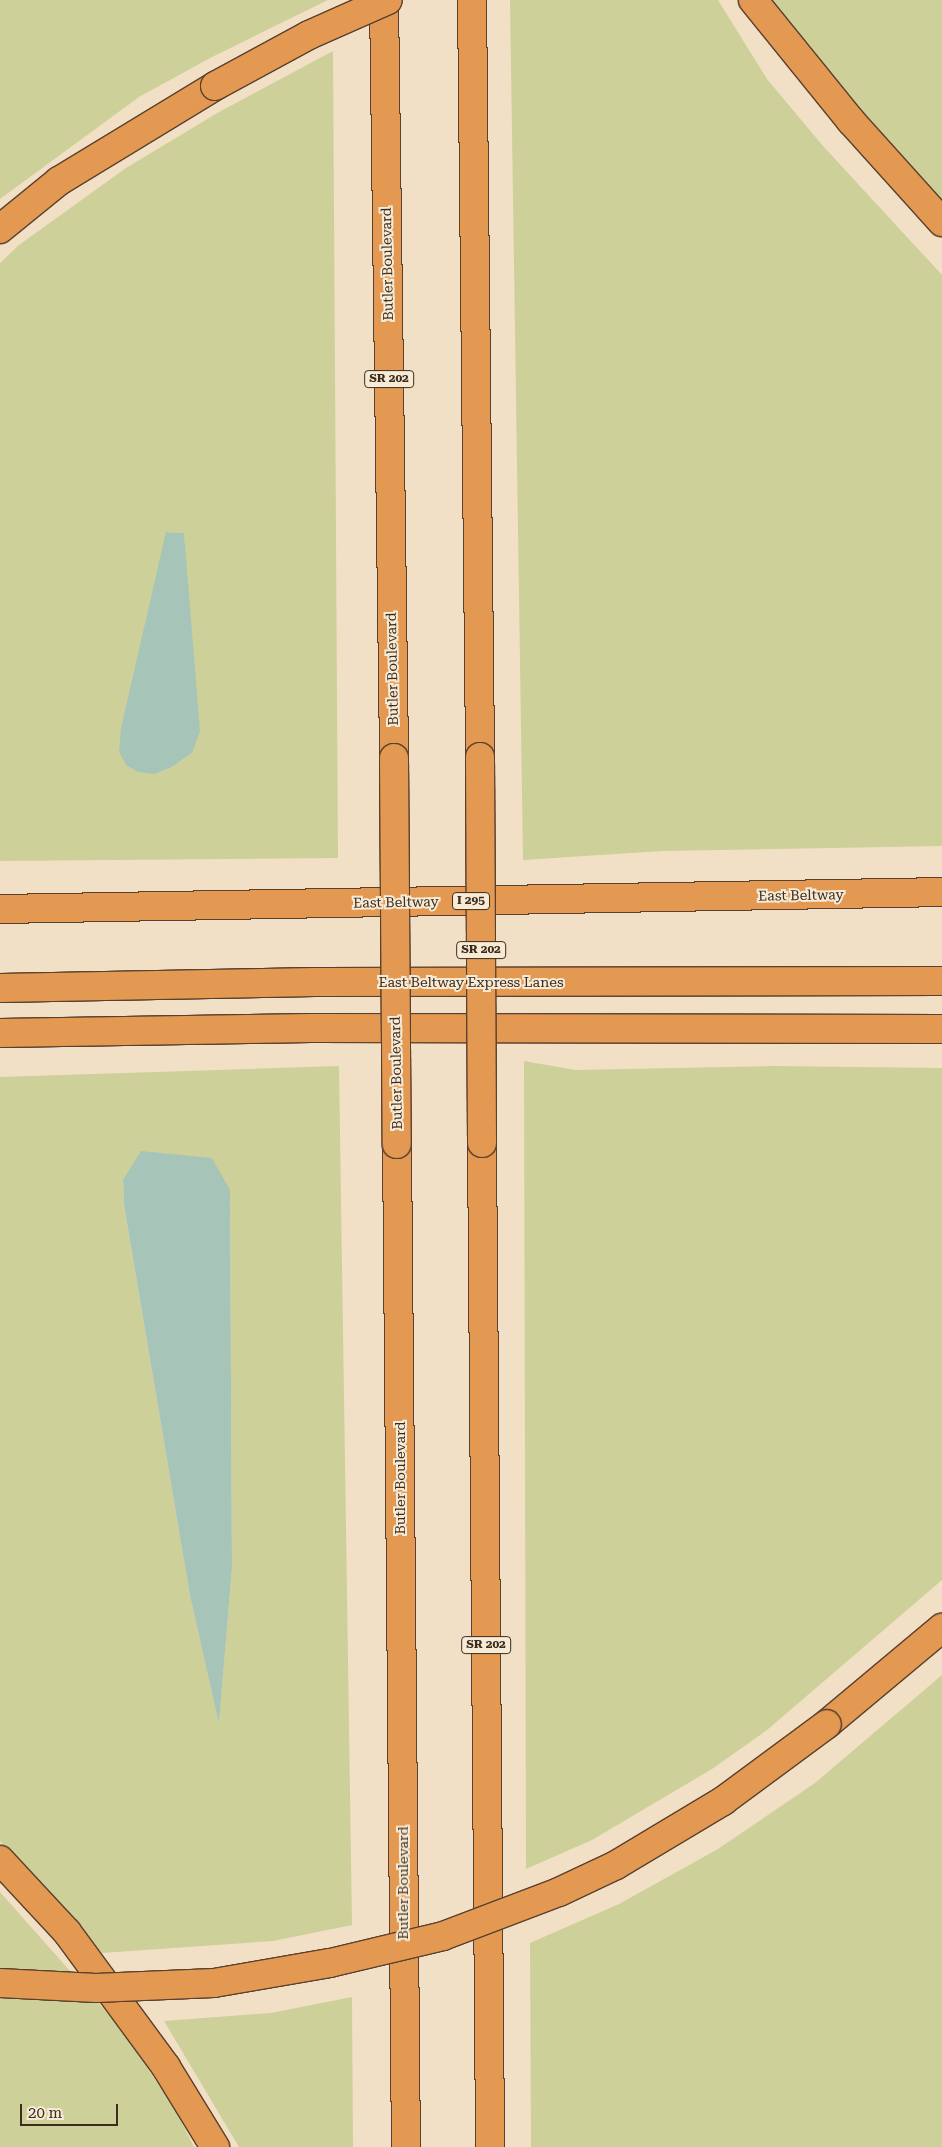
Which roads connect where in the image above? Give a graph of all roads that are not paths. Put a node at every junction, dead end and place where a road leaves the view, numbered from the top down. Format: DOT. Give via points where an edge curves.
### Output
graph roads {
  1 [pos="384,0"];
  2 [pos="388,0"];
  3 [pos="472,0"];
  4 [pos="753,0"];
  5 [pos="942,222"];
  6 [pos="0,229"];
  7 [pos="942,892"];
  8 [pos="0,909"];
  9 [pos="942,981"];
  10 [pos="0,988"];
  11 [pos="942,1029"];
  12 [pos="0,1033"];
  13 [pos="942,1628"];
  14 [pos="0,1860"];
  15 [pos="0,1983"];
  16 [pos="214,2147"];
  17 [pos="406,2147"];
  18 [pos="490,2147"];
  1 -- 17 [label="highway, Butler Boulevard / SR 202, bridge"];
  2 -- 6 [label="highway, bridge" via="309,36 215,86 75,170"];
  3 -- 18 [label="highway, SR 202, bridge"];
  4 -- 5 [label="highway" via="851,121"];
  7 -- 8 [label="highway, East Beltway / I 295"];
  9 -- 10 [label="highway, East Beltway Express Lanes" via="315,982"];
  11 -- 12 [label="highway" via="311,1028"];
  13 -- 15 [label="highway, bridge" via="827,1724 723,1801 624,1861 559,1892 443,1936 330,1963 214,1983 96,1988"];
  14 -- 16 [label="highway" via="67,1932 166,2067"];
}
